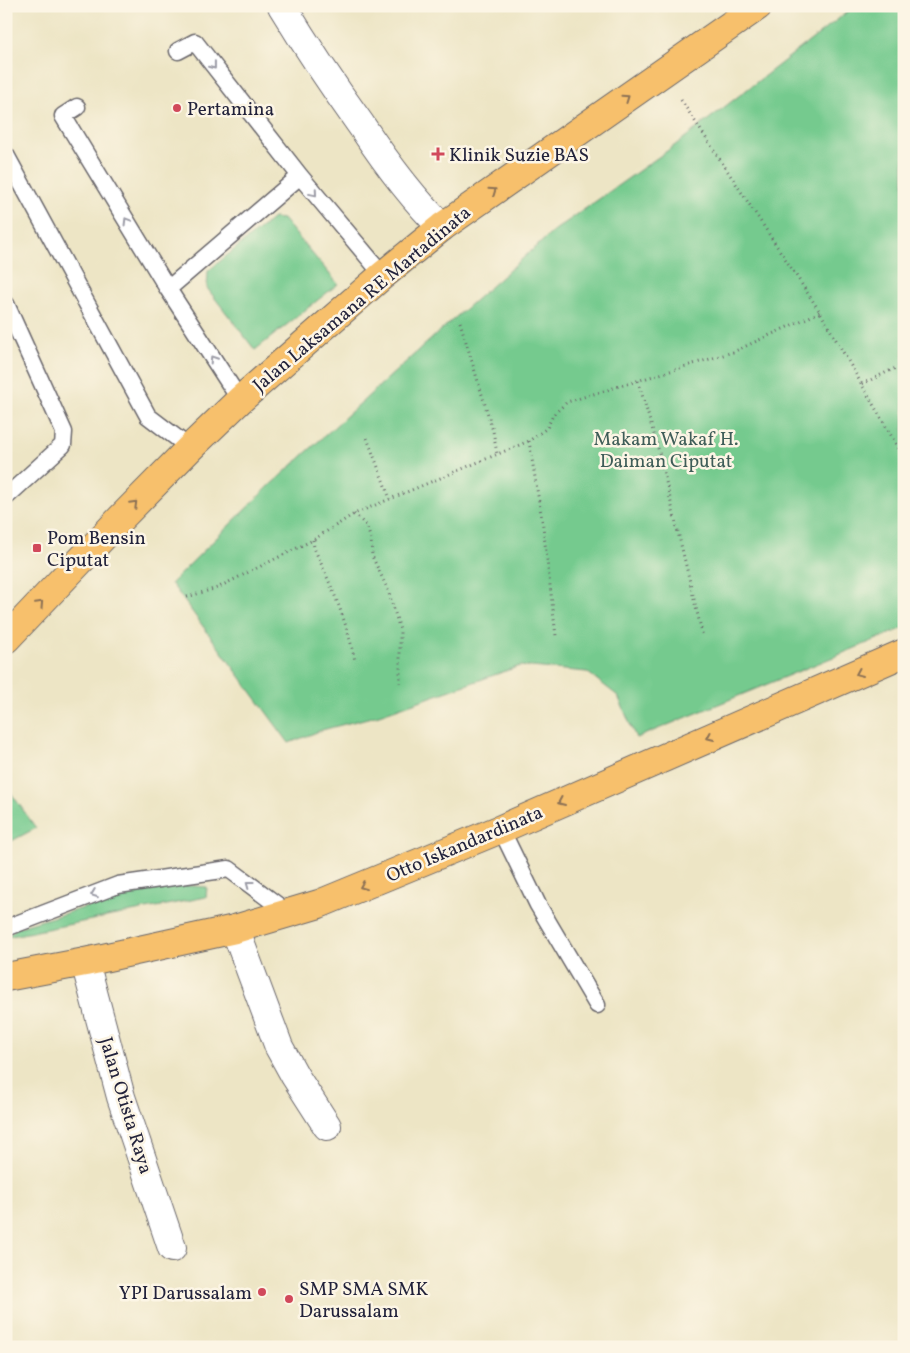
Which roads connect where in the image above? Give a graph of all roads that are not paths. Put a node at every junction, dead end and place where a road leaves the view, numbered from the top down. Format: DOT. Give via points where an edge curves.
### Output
graph roads {
  1 [pos="282,6"];
  2 [pos="758,6"];
  3 [pos="178,51"];
  4 [pos="77,107"];
  5 [pos="8,161"];
  6 [pos="300,176"];
  7 [pos="442,227"];
  8 [pos="383,275"];
  9 [pos="168,289"];
  10 [pos="6,304"];
  11 [pos="240,400"];
  12 [pos="190,448"];
  13 [pos="6,497"];
  14 [pos="6,639"];
  15 [pos="904,653"];
  16 [pos="501,828"];
  17 [pos="288,913"];
  18 [pos="6,928"];
  19 [pos="235,929"];
  20 [pos="85,962"];
  21 [pos="6,977"];
  22 [pos="597,1005"];
  23 [pos="327,1126"];
  24 [pos="172,1248"];
  1 -- 7 [label="street" via="384,160"];
  7 -- 2 [label="highway, Jalan Laksamana RE Martadinata, one-way"];
  3 -- 6 [label="lane, one-way" via="194,42"];
  9 -- 4 [label="lane, one-way" via="63,116"];
  5 -- 12 [label="lane" via="148,416"];
  6 -- 8 [label="lane, one-way"];
  6 -- 9 [label="lane"];
  7 -- 8 [label="highway, Jalan Laksamana RE Martadinata"];
  8 -- 11 [label="highway, Jalan Laksamana RE Martadinata"];
  11 -- 9 [label="lane, one-way"];
  10 -- 13 [label="lane" via="64,432 64,445"];
  11 -- 12 [label="highway, Jalan Laksamana RE Martadinata"];
  14 -- 12 [label="highway, Jalan Laksamana RE Martadinata, one-way"];
  15 -- 16 [label="highway, Otto Iskandardinata, one-way"];
  16 -- 17 [label="highway, Otto Iskandardinata, one-way" via="319,904"];
  16 -- 22 [label="lane" via="538,905"];
  17 -- 18 [label="lane, one-way" via="229,869 118,885"];
  17 -- 19 [label="highway, Otto Iskandardinata"];
  19 -- 20 [label="highway, Otto Iskandardinata"];
  19 -- 23 [label="street" via="279,1047"];
  20 -- 21 [label="highway, Otto Iskandardinata"];
  20 -- 24 [label="street, Jalan Otista Raya" via="121,1097"];
}
